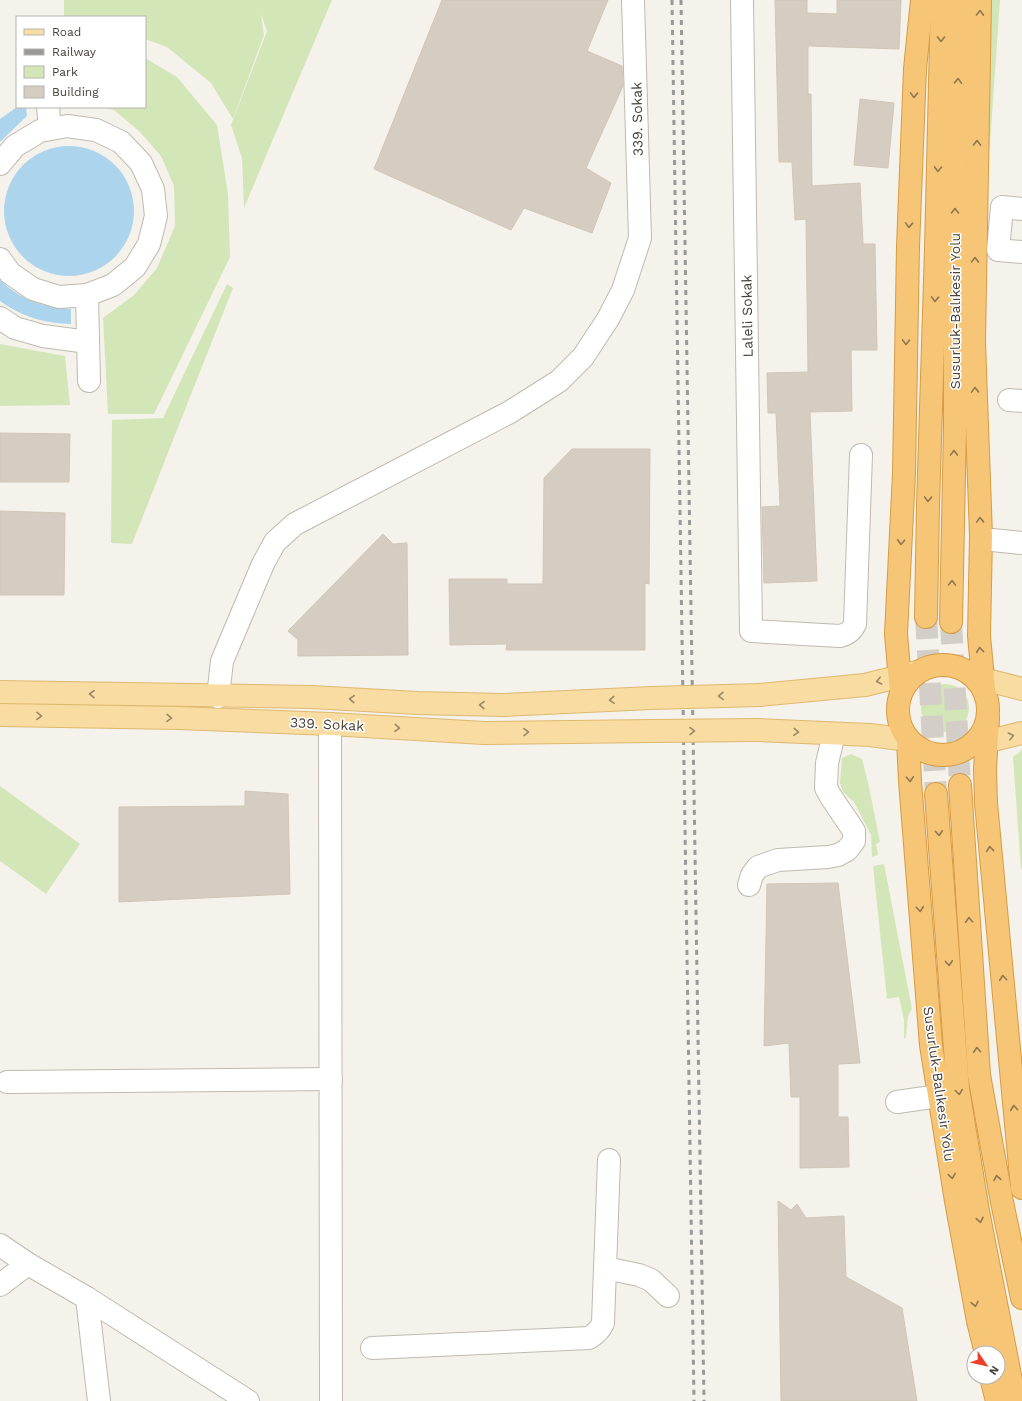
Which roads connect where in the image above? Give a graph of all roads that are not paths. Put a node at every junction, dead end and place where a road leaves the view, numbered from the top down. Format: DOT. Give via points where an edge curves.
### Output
graph roads {
  1 [pos="633,0"];
  2 [pos="742,0"];
  3 [pos="922,0"];
  4 [pos="942,0"];
  5 [pos="962,0"];
  6 [pos="980,0"];
  7 [pos="48,108"];
  8 [pos="50,129"];
  9 [pos="0,164"];
  10 [pos="1022,210"];
  11 [pos="1022,252"];
  12 [pos="0,259"];
  13 [pos="87,295"];
  14 [pos="0,318"];
  15 [pos="88,342"];
  16 [pos="89,381"];
  17 [pos="861,455"];
  18 [pos="992,540"];
  19 [pos="1022,543"];
  20 [pos="926,617"];
  21 [pos="951,622"];
  22 [pos="906,680"];
  23 [pos="980,681"];
  24 [pos="1022,689"];
  25 [pos="0,692"];
  26 [pos="218,697"];
  27 [pos="0,715"];
  28 [pos="330,724"];
  29 [pos="1022,733"];
  30 [pos="834,734"];
  31 [pos="908,740"];
  32 [pos="980,743"];
  33 [pos="960,784"];
  34 [pos="936,794"];
  35 [pos="749,885"];
  36 [pos="331,1079"];
  37 [pos="7,1082"];
  38 [pos="939,1096"];
  39 [pos="897,1102"];
  40 [pos="608,1160"];
  41 [pos="1022,1188"];
  42 [pos="0,1245"];
  43 [pos="28,1264"];
  44 [pos="604,1268"];
  45 [pos="0,1285"];
  46 [pos="668,1296"];
  47 [pos="86,1298"];
  48 [pos="1022,1298"];
  49 [pos="984,1345"];
  50 [pos="372,1348"];
  51 [pos="993,1385"];
  52 [pos="99,1401"];
  53 [pos="248,1401"];
  54 [pos="331,1401"];
  55 [pos="997,1401"];
  56 [pos="1015,1401"];
  1 -- 26 [label="street, 339. Sokak" via="640,238 623,290 608,319 583,357 559,381 510,412 296,524 276,542 262,564 222,661"];
  2 -- 17 [label="street, Laleli Sokak" via="751,631 840,636 853,628"];
  3 -- 22 [label="highway, one-way" via="915,68 908,247 904,473 896,634"];
  4 -- 20 [label="highway, Susurluk-Balıkesir Yolu, one-way"];
  21 -- 5 [label="highway, Susurluk-Balıkesir Yolu, one-way" via="955,427 954,176"];
  23 -- 6 [label="highway, Susurluk-Balıkesir Yolu, one-way" via="981,536 974,342"];
  7 -- 8 [label="street"];
  8 -- 9 [label="street" via="40,131 15,146"];
  8 -- 13 [label="street" via="67,126 96,130 121,142 141,163 153,189 156,216 149,244 135,267 113,285"];
  10 -- 11 [label="street" via="1002,207 998,250"];
  12 -- 13 [label="street" via="10,272 33,289 59,297"];
  13 -- 15 [label="street"];
  14 -- 15 [label="street" via="14,328 43,336"];
  15 -- 16 [label="street"];
  18 -- 19 [label="street"];
  22 -- 23 [label="highway" via="931,666 947,664 962,668"];
  22 -- 26 [label="main road, 339. Sokak, one-way, bridge" via="760,695 503,705 312,697"];
  22 -- 31 [label="highway" via="898,704 898,717 901,729"];
  23 -- 24 [label="main road"];
  23 -- 32 [label="highway" via="988,704 988,719"];
  26 -- 25 [label="main road, 339. Sokak, one-way"];
  27 -- 28 [label="main road, 339. Sokak, one-way"];
  28 -- 30 [label="main road, 339. Sokak, one-way, bridge" via="484,733 757,730"];
  28 -- 36 [label="street"];
  32 -- 29 [label="main road, one-way"];
  30 -- 31 [label="main road, 339. Sokak"];
  30 -- 35 [label="street" via="827,763 826,788 854,831 854,841 847,850 838,855 778,860 762,864 752,875"];
  31 -- 32 [label="highway" via="932,755 947,756 961,753"];
  31 -- 38 [label="highway, Susurluk-Balıkesir Yolu, one-way" via="930,1037"];
  41 -- 32 [label="highway, one-way" via="985,769"];
  48 -- 33 [label="highway, one-way" via="979,1075"];
  34 -- 56 [label="highway, Susurluk-Balıkesir Yolu, one-way" via="958,1089 978,1211"];
  36 -- 37 [label="street"];
  36 -- 54 [label="street"];
  38 -- 39 [label="street"];
  38 -- 49 [label="highway, Susurluk-Balıkesir Yolu, one-way"];
  40 -- 44 [label="street"];
  42 -- 43 [label="street"];
  43 -- 45 [label="street"];
  43 -- 47 [label="street"];
  44 -- 46 [label="street" via="640,1275 651,1280"];
  44 -- 50 [label="street" via="603,1323 597,1333 589,1338"];
  47 -- 52 [label="street"];
  47 -- 53 [label="street"];
  51 -- 55 [label="highway"];
}
